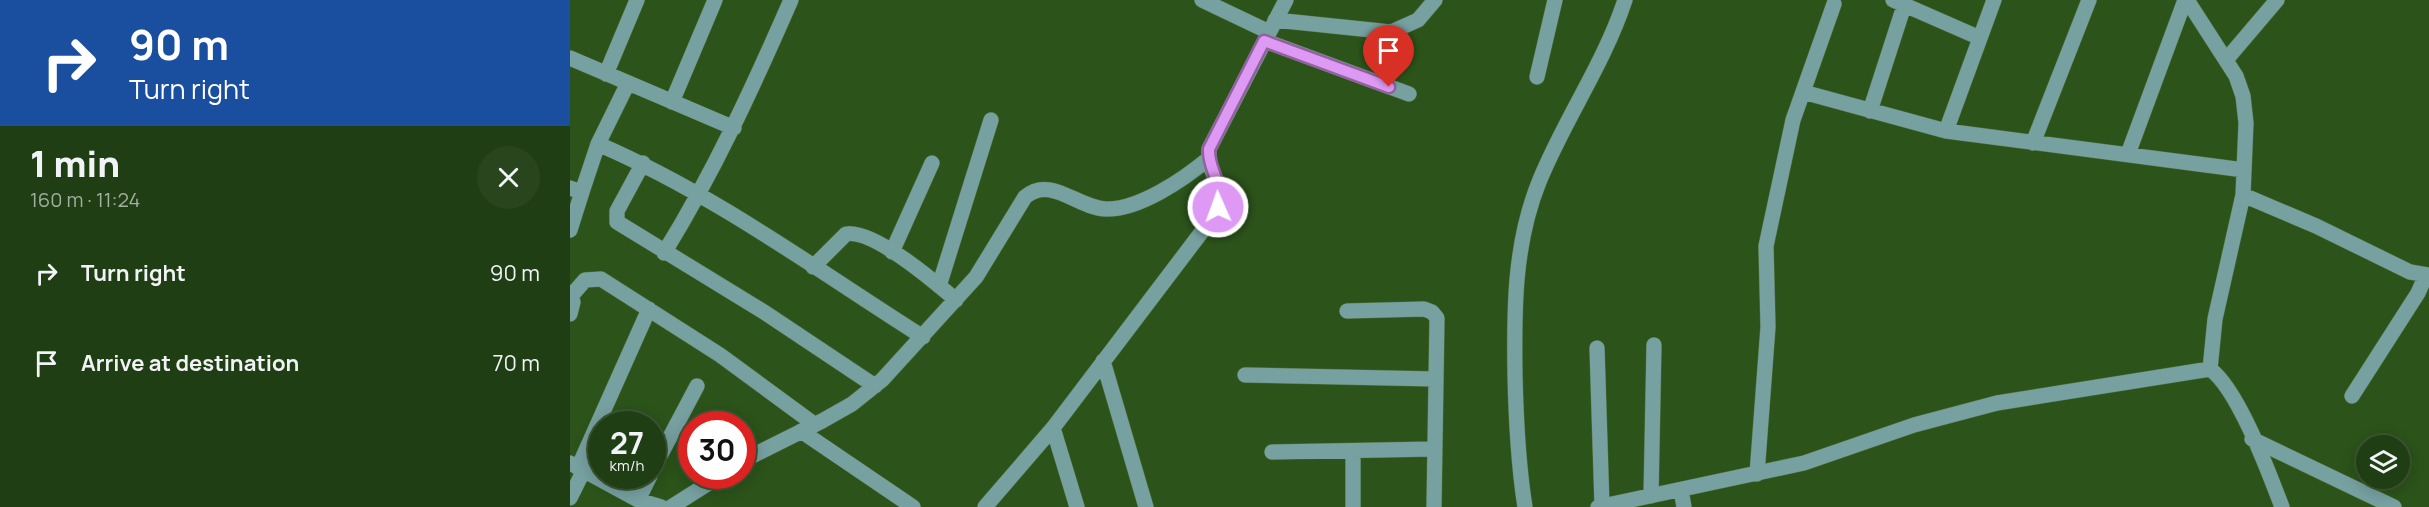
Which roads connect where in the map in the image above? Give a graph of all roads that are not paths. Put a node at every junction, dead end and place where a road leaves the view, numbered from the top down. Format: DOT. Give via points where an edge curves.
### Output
graph roads {
  1 [pos="714,0"];
  2 [pos="791,0"];
  3 [pos="1202,0"];
  4 [pos="1286,0"];
  5 [pos="1435,0"];
  6 [pos="1555,0"];
  7 [pos="1625,0"];
  8 [pos="1994,0"];
  9 [pos="2089,0"];
  10 [pos="2186,0"];
  11 [pos="2277,0"];
  12 [pos="633,1"];
  13 [pos="1899,3"];
  14 [pos="1834,4"];
  15 [pos="1269,31"];
  16 [pos="1980,38"];
  17 [pos="570,58"];
  18 [pos="2226,60"];
  19 [pos="606,74"];
  20 [pos="1537,77"];
  21 [pos="628,83"];
  22 [pos="1803,92"];
  23 [pos="1409,94"];
  24 [pos="672,102"];
  25 [pos="1870,111"];
  26 [pos="991,120"];
  27 [pos="734,128"];
  28 [pos="1946,131"];
  29 [pos="2033,143"];
  30 [pos="598,144"];
  31 [pos="2128,154"];
  32 [pos="1208,159"];
  33 [pos="932,162"];
  34 [pos="643,163"];
  35 [pos="2244,170"];
  36 [pos="576,190"];
  37 [pos="700,195"];
  38 [pos="2243,195"];
  39 [pos="570,230"];
  40 [pos="892,252"];
  41 [pos="664,253"];
  42 [pos="813,267"];
  43 [pos="2427,275"];
  44 [pos="939,286"];
  45 [pos="571,294"];
  46 [pos="956,300"];
  47 [pos="649,309"];
  48 [pos="1347,311"];
  49 [pos="570,314"];
  50 [pos="922,337"];
  51 [pos="1654,345"];
  52 [pos="1597,348"];
  53 [pos="1103,361"];
  54 [pos="2210,369"];
  55 [pos="1245,375"];
  56 [pos="1435,379"];
  57 [pos="697,386"];
  58 [pos="875,386"];
  59 [pos="2352,396"];
  60 [pos="808,428"];
  61 [pos="1053,428"];
  62 [pos="2252,439"];
  63 [pos="666,445"];
  64 [pos="1434,449"];
  65 [pos="1353,450"];
  66 [pos="1272,452"];
  67 [pos="756,454"];
  68 [pos="577,467"];
  69 [pos="1758,474"];
  70 [pos="644,489"];
  71 [pos="699,489"];
  72 [pos="998,490"];
  73 [pos="1681,490"];
  74 [pos="1651,496"];
  75 [pos="570,498"];
  76 [pos="638,500"];
  77 [pos="1600,506"];
  78 [pos="661,507"];
  79 [pos="671,507"];
  80 [pos="913,507"];
  81 [pos="985,507"];
  82 [pos="1004,507"];
  83 [pos="1077,507"];
  84 [pos="1146,507"];
  85 [pos="1353,507"];
  86 [pos="1434,507"];
  87 [pos="1525,507"];
  88 [pos="1684,507"];
  89 [pos="2282,507"];
  90 [pos="2394,507"];
  1 -- 24 [label="street"];
  2 -- 27 [label="street"];
  3 -- 15 [label="street"];
  4 -- 15 [label="street"];
  5 -- 15 [label="street" via="1418,20 1391,32"];
  6 -- 20 [label="street"];
  7 -- 87 [label="street" via="1600,62 1540,179 1521,240 1515,284 1516,448"];
  8 -- 16 [label="street"];
  9 -- 29 [label="street"];
  10 -- 18 [label="street"];
  10 -- 31 [label="street"];
  11 -- 18 [label="street"];
  12 -- 19 [label="street"];
  13 -- 16 [label="street"];
  13 -- 25 [label="street"];
  14 -- 22 [label="street"];
  15 -- 23 [label="street"];
  15 -- 32 [label="street" via="1213,140"];
  16 -- 28 [label="street"];
  17 -- 19 [label="street"];
  18 -- 35 [label="street" via="2243,96"];
  19 -- 21 [label="street"];
  21 -- 24 [label="street"];
  21 -- 30 [label="street"];
  22 -- 25 [label="street"];
  22 -- 69 [label="street" via="1793,120 1766,246 1768,327"];
  24 -- 27 [label="street"];
  25 -- 28 [label="street"];
  26 -- 44 [label="street"];
  27 -- 37 [label="street"];
  28 -- 29 [label="street"];
  29 -- 31 [label="street"];
  30 -- 34 [label="street"];
  30 -- 36 [label="street"];
  31 -- 35 [label="street"];
  32 -- 46 [label="street" via="1185,178 1122,208 1105,209 1052,189 1033,190 1024,197 976,277"];
  32 -- 53 [label="street" via="1219,184 1220,198 1213,218"];
  33 -- 40 [label="street"];
  34 -- 37 [label="street"];
  34 -- 41 [label="street" via="615,218 623,228"];
  35 -- 38 [label="street"];
  36 -- 39 [label="street"];
  37 -- 41 [label="street"];
  37 -- 42 [label="street"];
  38 -- 43 [label="street" via="2410,272"];
  38 -- 54 [label="street" via="2215,319"];
  40 -- 42 [label="street" via="860,234 846,234"];
  40 -- 44 [label="street"];
  41 -- 58 [label="street" via="765,312"];
  42 -- 50 [label="street"];
  43 -- 59 [label="street"];
  44 -- 46 [label="street"];
  45 -- 47 [label="street" via="585,280 601,279"];
  45 -- 49 [label="street"];
  46 -- 50 [label="street"];
  47 -- 60 [label="street" via="720,355"];
  47 -- 68 [label="street"];
  48 -- 56 [label="street" via="1432,312 1437,318"];
  50 -- 58 [label="street"];
  51 -- 74 [label="street"];
  52 -- 77 [label="street"];
  53 -- 61 [label="street"];
  53 -- 84 [label="street"];
  54 -- 62 [label="street" via="2235,401"];
  54 -- 69 [label="street" via="1961,411 1804,463"];
  55 -- 56 [label="street"];
  56 -- 64 [label="street"];
  57 -- 63 [label="street"];
  58 -- 60 [label="street" via="852,404"];
  60 -- 67 [label="street"];
  60 -- 80 [label="street"];
  61 -- 72 [label="street"];
  61 -- 83 [label="street"];
  62 -- 89 [label="street"];
  62 -- 90 [label="street"];
  64 -- 65 [label="street"];
  64 -- 86 [label="street"];
  65 -- 66 [label="street"];
  65 -- 85 [label="street"];
  68 -- 75 [label="street"];
  68 -- 76 [label="street"];
  69 -- 73 [label="street"];
  70 -- 76 [label="street"];
  71 -- 79 [label="street"];
  72 -- 81 [label="street"];
  72 -- 82 [label="street"];
  73 -- 74 [label="street"];
  73 -- 88 [label="street"];
  74 -- 77 [label="street"];
  76 -- 78 [label="street"];
}
